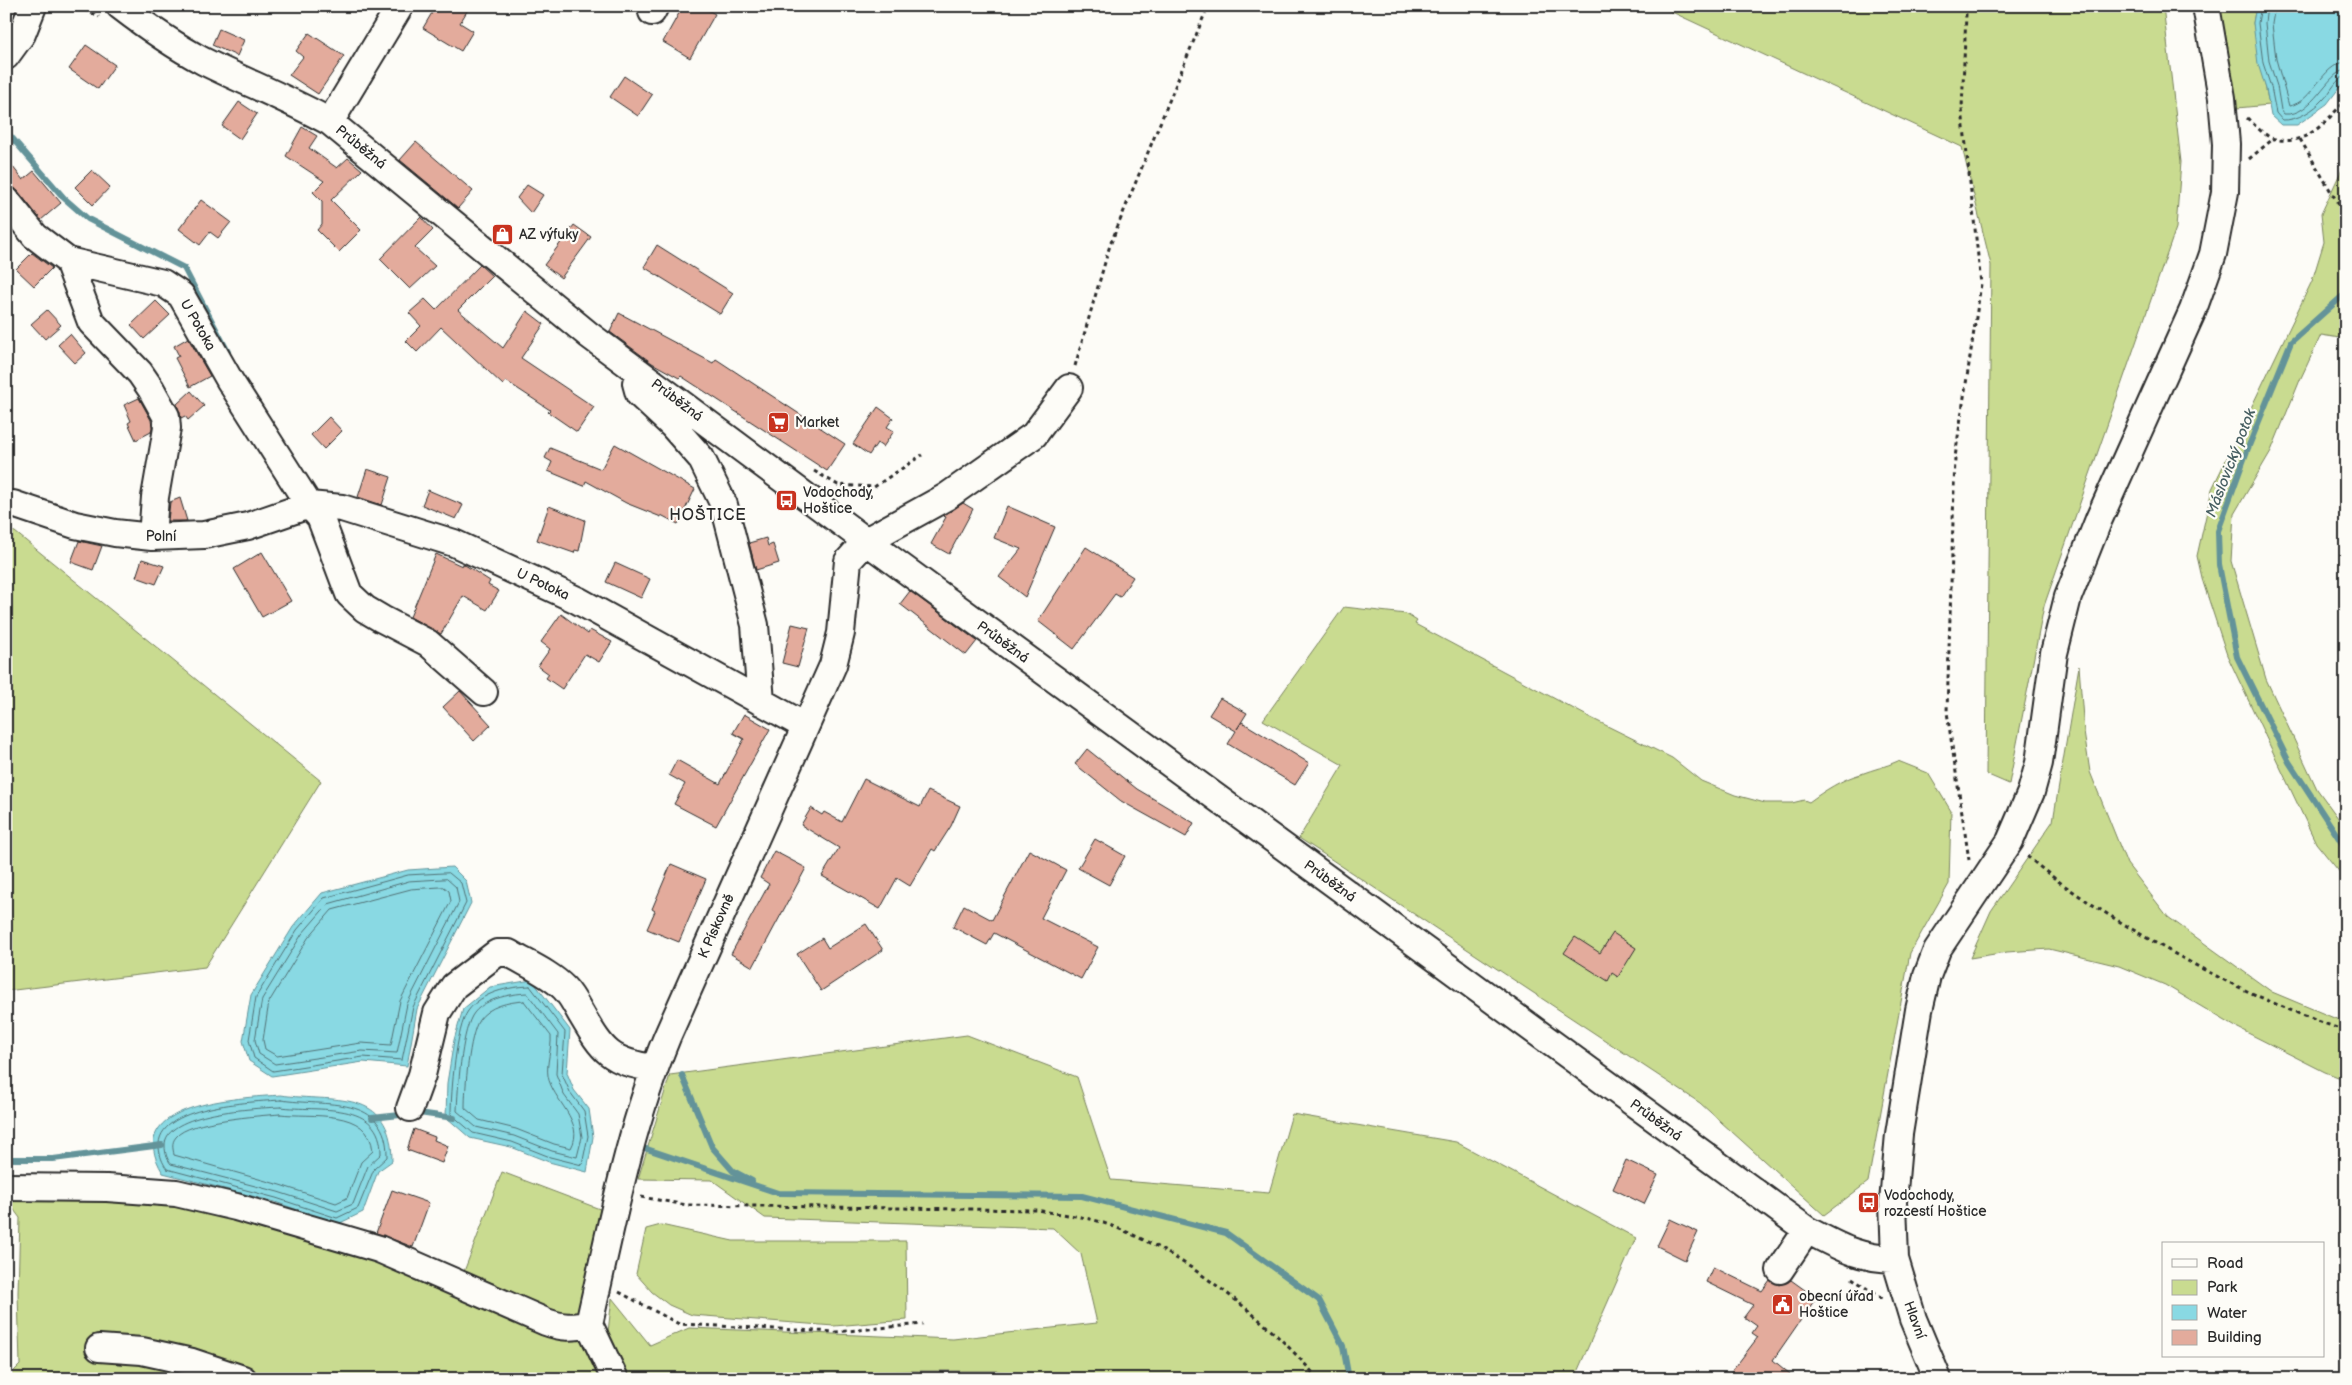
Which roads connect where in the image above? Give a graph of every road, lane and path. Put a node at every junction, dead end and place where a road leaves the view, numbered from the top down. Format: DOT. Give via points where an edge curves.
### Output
graph roads {
  1 [pos="33,6"];
  2 [pos="120,6"];
  3 [pos="400,6"];
  4 [pos="1208,6"];
  5 [pos="1963,6"];
  6 [pos="2206,6"];
  7 [pos="6,56"];
  8 [pos="2222,98"];
  9 [pos="2346,100"];
  10 [pos="330,122"];
  11 [pos="2300,139"];
  12 [pos="6,200"];
  13 [pos="2346,217"];
  14 [pos="68,261"];
  15 [pos="639,372"];
  16 [pos="1069,388"];
  17 [pos="922,455"];
  18 [pos="807,467"];
  19 [pos="13,504"];
  20 [pos="309,505"];
  21 [pos="152,537"];
  22 [pos="866,541"];
  23 [pos="484,692"];
  24 [pos="761,702"];
  25 [pos="805,726"];
  26 [pos="2010,841"];
  27 [pos="1974,893"];
  28 [pos="2346,1032"];
  29 [pos="654,1068"];
  30 [pos="410,1108"];
  31 [pos="6,1187"];
  32 [pos="618,1193"];
  33 [pos="1807,1230"];
  34 [pos="1895,1259"];
  35 [pos="1780,1270"];
  36 [pos="600,1275"];
  37 [pos="589,1324"];
  38 [pos="923,1324"];
  39 [pos="99,1348"];
  40 [pos="243,1379"];
  41 [pos="615,1379"];
  42 [pos="1318,1379"];
  43 [pos="1938,1379"];
  1 -- 7 [label="street" via="22,34"];
  2 -- 10 [label="street, Průběžná" via="173,44"];
  3 -- 10 [label="street"];
  4 -- 16 [label="path" via="1110,245"];
  5 -- 27 [label="path" via="1966,14 1962,109 1981,284 1955,458 1948,712"];
  6 -- 8 [label="street, Hlavní"];
  8 -- 11 [label="path" via="2274,139"];
  8 -- 26 [label="street, Hlavní" via="2226,144 2225,192 2213,254 2193,310 2068,597 2054,653 2039,763 2031,792"];
  9 -- 11 [label="path" via="2320,127"];
  10 -- 15 [label="street, Průběžná" via="589,335"];
  11 -- 13 [label="path"];
  12 -- 14 [label="street, U Potoka" via="35,236"];
  14 -- 20 [label="street, U Potoka" via="163,283 180,294 230,381"];
  14 -- 21 [label="street" via="91,322 140,373 166,416"];
  15 -- 22 [label="street, Průběžná"];
  15 -- 24 [label="street" via="636,383 639,394 701,458 724,505 755,625"];
  16 -- 22 [label="street" via="1034,435 946,497"];
  17 -- 18 [label="path" via="874,487 838,485"];
  19 -- 21 [label="street, Polní" via="75,525"];
  20 -- 21 [label="street, Polní" via="240,528 204,535"];
  20 -- 23 [label="street, U Potoka" via="320,517 349,594 365,609 428,642"];
  20 -- 24 [label="street, U Potoka" via="342,508 454,543 577,600"];
  22 -- 25 [label="street, K Pískovně" via="848,562 841,633 833,665"];
  22 -- 33 [label="street, Průběžná"];
  24 -- 25 [label="street, U Potoka"];
  25 -- 29 [label="street, K Pískovně"];
  26 -- 27 [label="street, Hlavní"];
  26 -- 28 [label="path" via="2077,896 2150,940 2222,980"];
  27 -- 34 [label="street, Hlavní" via="1937,950 1919,1010 1898,1134 1893,1202"];
  29 -- 30 [label="street" via="621,1061 607,1052 566,989 503,952 497,953 454,986 437,1013 422,1075"];
  29 -- 32 [label="street, K Pískovně"];
  31 -- 37 [label="street" via="107,1188 176,1193 228,1205 379,1250 561,1327"];
  32 -- 36 [label="street, K Pískovně"];
  32 -- 42 [label="path" via="687,1205 1037,1210 1093,1220 1148,1242 1196,1270 1300,1357"];
  33 -- 34 [label="street, Průběžná" via="1848,1252 1871,1258"];
  33 -- 35 [label="street"];
  34 -- 43 [label="street, Hlavní" via="1913,1319"];
  36 -- 37 [label="street, K Pískovně"];
  36 -- 38 [label="path" via="612,1288 680,1324 836,1332"];
  37 -- 41 [label="street"];
  39 -- 40 [label="street" via="142,1351 192,1362"];
}
